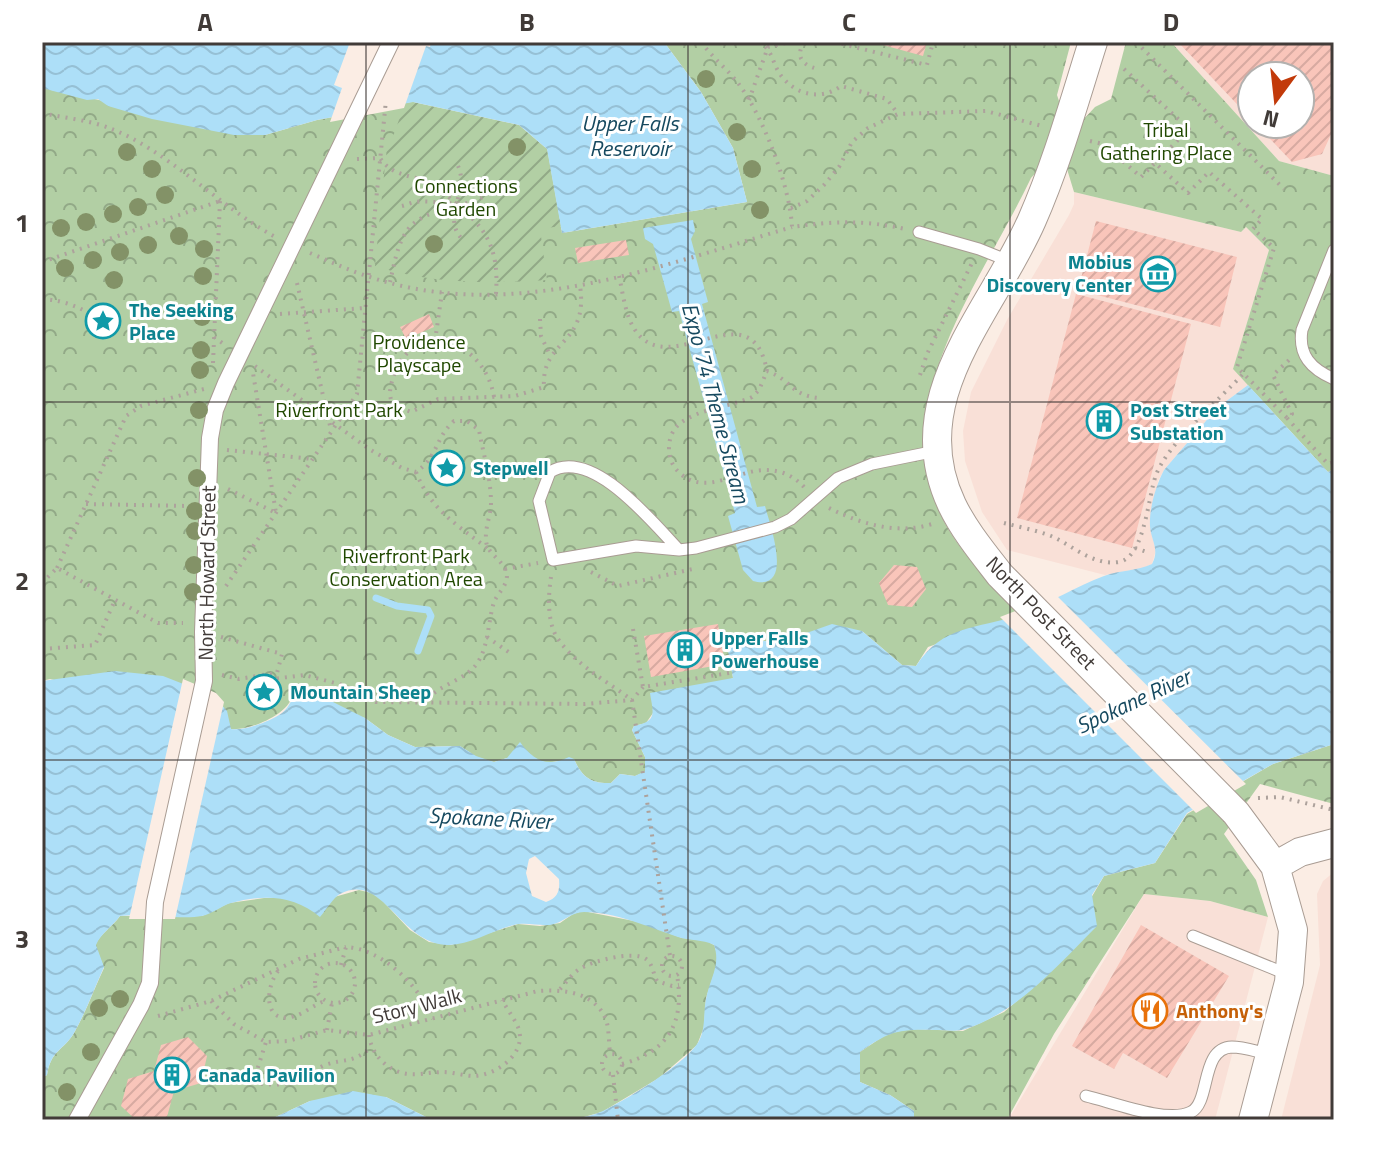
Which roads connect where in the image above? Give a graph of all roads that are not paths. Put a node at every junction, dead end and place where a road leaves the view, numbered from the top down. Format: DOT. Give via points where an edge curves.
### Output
graph roads {
  1 [pos="391,42"];
  2 [pos="1093,42"];
  3 [pos="919,232"];
  4 [pos="1334,250"];
  5 [pos="1010,261"];
  6 [pos="1334,379"];
  7 [pos="936,451"];
  8 [pos="679,550"];
  9 [pos="1334,843"];
  10 [pos="1275,866"];
  11 [pos="1193,936"];
  12 [pos="1289,976"];
  13 [pos="1270,1055"];
  14 [pos="1086,1096"];
  15 [pos="77,1120"];
  16 [pos="1253,1120"];
  1 -- 15 [label="street, North Howard Street" via="215,410 209,448 205,673 155,902 150,983"];
  2 -- 5 [label="street, North Post Street" via="1050,174"];
  3 -- 5 [label="lane"];
  4 -- 6 [label="lane" via="1300,340 1311,365"];
  5 -- 7 [label="street, North Post Street" via="955,362 938,412"];
  7 -- 8 [label="lane" via="872,464 838,478 775,527"];
  7 -- 10 [label="street, North Post Street" via="952,506 1000,575 1251,830"];
  8 -- 8 [label="lane" via="636,546 559,559 539,501 550,472 565,467 615,486"];
  9 -- 10 [label="street"];
  10 -- 12 [label="street, North Post Street" via="1293,930"];
  11 -- 12 [label="lane"];
  12 -- 13 [label="street, North Post Street"];
  13 -- 14 [label="lane" via="1224,1049 1213,1059 1197,1107 1189,1113 1169,1116"];
  13 -- 16 [label="street, North Post Street"];
}
